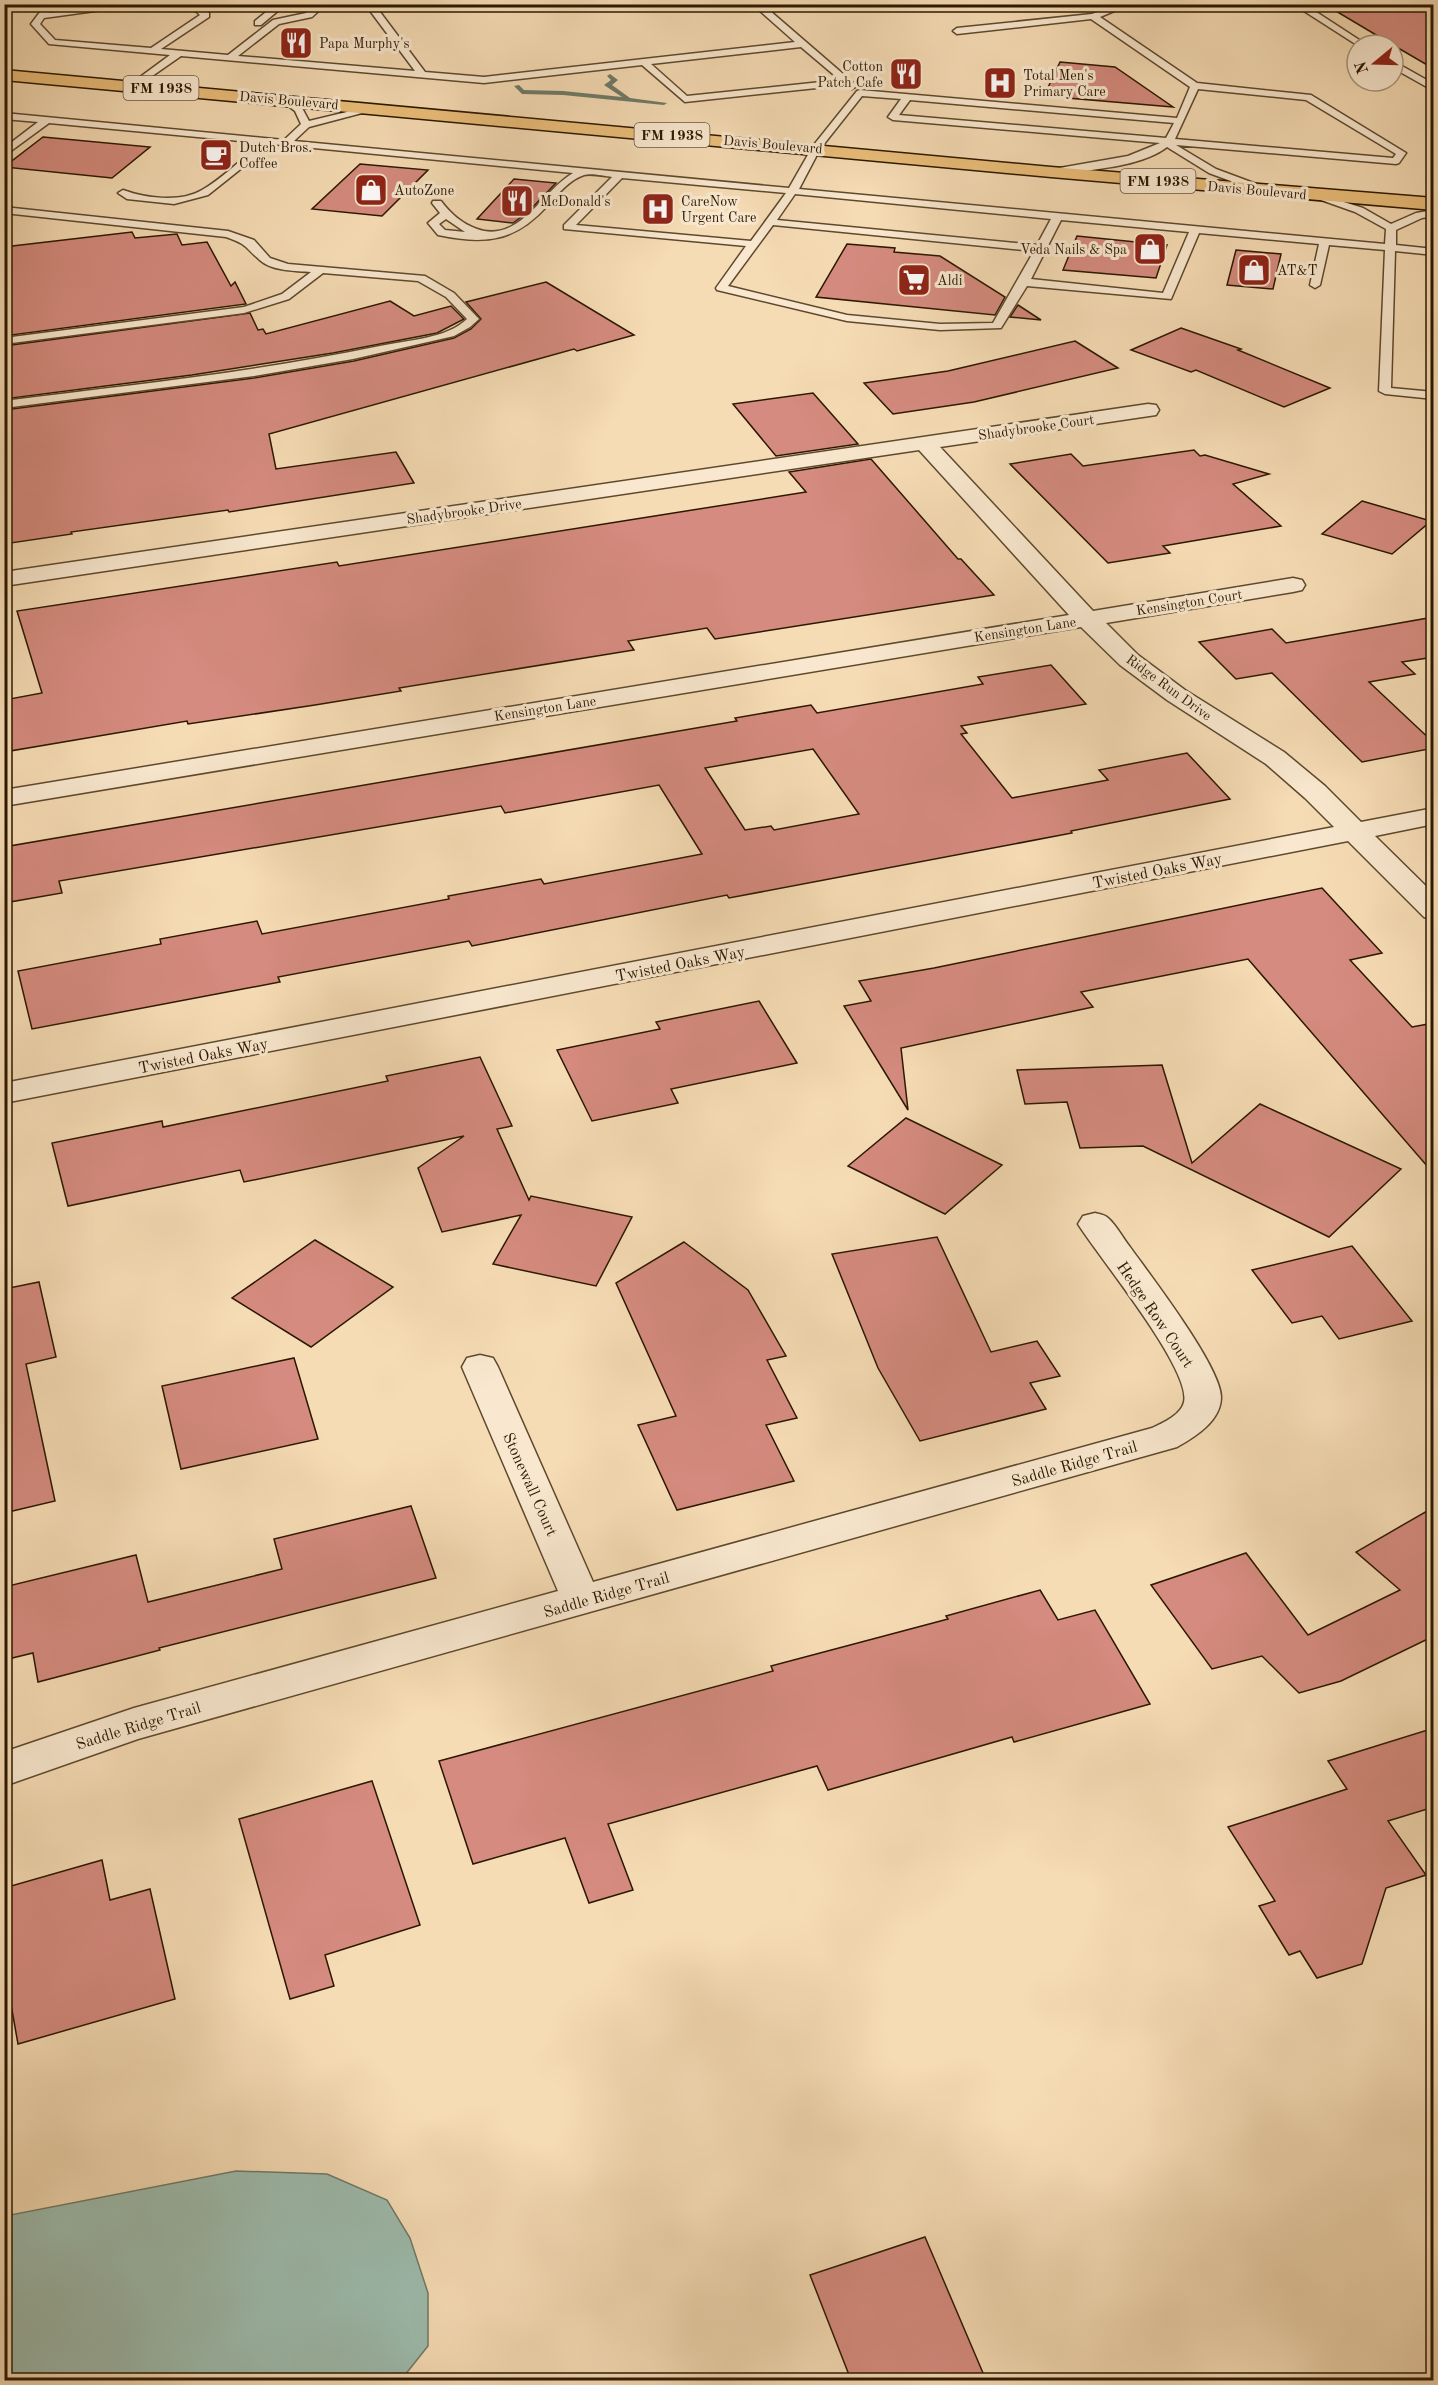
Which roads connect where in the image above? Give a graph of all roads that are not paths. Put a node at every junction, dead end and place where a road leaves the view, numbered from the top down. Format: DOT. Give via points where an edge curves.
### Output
graph roads {
  1 [pos="51,4"];
  2 [pos="142,4"];
  3 [pos="192,4"];
  4 [pos="282,4"];
  5 [pos="322,4"];
  6 [pos="369,4"];
  7 [pos="756,4"];
  8 [pos="1127,4"];
  9 [pos="1296,4"];
  10 [pos="41,16"];
  11 [pos="1093,16"];
  12 [pos="957,31"];
  13 [pos="1345,34"];
  14 [pos="235,41"];
  15 [pos="802,44"];
  16 [pos="152,51"];
  17 [pos="228,52"];
  18 [pos="179,53"];
  19 [pos="644,62"];
  20 [pos="4,68"];
  21 [pos="1405,71"];
  22 [pos="422,74"];
  23 [pos="4,75"];
  24 [pos="37,77"];
  25 [pos="848,82"];
  26 [pos="135,86"];
  27 [pos="1195,86"];
  28 [pos="1434,88"];
  29 [pos="860,93"];
  30 [pos="907,98"];
  31 [pos="284,99"];
  32 [pos="376,108"];
  33 [pos="4,116"];
  34 [pos="48,120"];
  35 [pos="1178,121"];
  36 [pos="306,125"];
  37 [pos="272,140"];
  38 [pos="287,142"];
  39 [pos="1168,143"];
  40 [pos="816,148"];
  41 [pos="4,153"];
  42 [pos="582,172"];
  43 [pos="1051,172"];
  44 [pos="619,175"];
  45 [pos="1264,191"];
  46 [pos="792,192"];
  47 [pos="123,193"];
  48 [pos="1312,195"];
  49 [pos="437,203"];
  50 [pos="1434,204"];
  51 [pos="4,210"];
  52 [pos="1434,213"];
  53 [pos="446,215"];
  54 [pos="1057,217"];
  55 [pos="770,222"];
  56 [pos="1391,228"];
  57 [pos="1195,231"];
  58 [pos="483,236"];
  59 [pos="1324,243"];
  60 [pos="754,244"];
  61 [pos="1041,249"];
  62 [pos="1390,249"];
  63 [pos="1434,252"];
  64 [pos="320,270"];
  65 [pos="1024,282"];
  66 [pos="1315,285"];
  67 [pos="4,341"];
  68 [pos="1434,396"];
  69 [pos="4,405"];
  70 [pos="1148,410"];
  71 [pos="924,443"];
  72 [pos="4,579"];
  73 [pos="1293,585"];
  74 [pos="1086,618"];
  75 [pos="4,798"];
  76 [pos="1434,816"];
  77 [pos="1356,831"];
  78 [pos="1434,911"];
  79 [pos="4,1093"];
  80 [pos="1095,1224"];
  81 [pos="480,1367"];
  82 [pos="1200,1409"];
  83 [pos="582,1601"];
  84 [pos="4,1769"];
  1 -- 10 [label="lane"];
  2 -- 10 [label="lane"];
  3 -- 16 [label="lane" via="206,15"];
  4 -- 14 [label="lane"];
  5 -- 17 [label="lane" via="309,15 276,22"];
  6 -- 22 [label="lane"];
  7 -- 15 [label="lane"];
  8 -- 11 [label="lane"];
  9 -- 13 [label="lane"];
  10 -- 16 [label="lane" via="35,24 52,42"];
  11 -- 12 [label="lane"];
  11 -- 27 [label="lane"];
  15 -- 19 [label="lane"];
  15 -- 25 [label="lane"];
  16 -- 18 [label="lane"];
  17 -- 18 [label="lane"];
  17 -- 22 [label="lane"];
  18 -- 26 [label="lane"];
  19 -- 22 [label="lane" via="484,80"];
  19 -- 25 [label="lane" via="685,99"];
  20 -- 24 [label="main road"];
  21 -- 28 [label="lane"];
  23 -- 24 [label="main road, Davis Boulevard / FM 1938"];
  24 -- 26 [label="main road, Davis Boulevard / FM 1938"];
  25 -- 29 [label="lane"];
  26 -- 31 [label="main road, Davis Boulevard / FM 1938"];
  27 -- 35 [label="lane"];
  27 -- 39 [label="lane" via="1308,97 1401,153 1396,162"];
  29 -- 30 [label="lane"];
  29 -- 40 [label="lane"];
  30 -- 35 [label="lane"];
  30 -- 39 [label="lane" via="893,117"];
  31 -- 32 [label="main road, Davis Boulevard / FM 1938"];
  31 -- 36 [label="lane" via="299,110"];
  32 -- 36 [label="lane"];
  32 -- 40 [label="main road, Davis Boulevard / FM 1938"];
  33 -- 34 [label="lane"];
  34 -- 37 [label="lane"];
  34 -- 41 [label="lane"];
  35 -- 39 [label="lane"];
  36 -- 38 [label="lane"];
  37 -- 38 [label="lane"];
  37 -- 47 [label="lane" via="204,193 174,201"];
  38 -- 42 [label="lane"];
  39 -- 43 [label="lane" via="1142,156 1108,165"];
  39 -- 45 [label="lane" via="1219,175"];
  40 -- 43 [label="main road, Davis Boulevard / FM 1938"];
  40 -- 46 [label="lane"];
  42 -- 44 [label="lane"];
  42 -- 58 [label="lane" via="560,186 528,221 510,232"];
  43 -- 45 [label="main road, Davis Boulevard / FM 1938"];
  44 -- 46 [label="lane"];
  44 -- 60 [label="lane" via="568,227"];
  45 -- 48 [label="main road, Davis Boulevard / FM 1938"];
  46 -- 54 [label="lane"];
  46 -- 55 [label="lane"];
  48 -- 50 [label="main road, Davis Boulevard / FM 1938"];
  48 -- 56 [label="lane" via="1359,210"];
  49 -- 53 [label="lane"];
  51 -- 64 [label="lane" via="228,234 250,242 266,260 287,267"];
  52 -- 56 [label="lane"];
  53 -- 58 [label="lane"];
  53 -- 58 [label="lane" via="433,223 442,233"];
  54 -- 57 [label="lane"];
  54 -- 61 [label="lane"];
  55 -- 60 [label="lane"];
  55 -- 61 [label="lane"];
  56 -- 62 [label="lane"];
  57 -- 59 [label="lane"];
  57 -- 65 [label="lane" via="1167,297"];
  59 -- 62 [label="lane"];
  59 -- 66 [label="lane"];
  60 -- 65 [label="lane" via="721,288 847,318 940,327 997,326"];
  61 -- 65 [label="lane"];
  62 -- 63 [label="lane"];
  62 -- 68 [label="lane" via="1385,391"];
  64 -- 67 [label="lane" via="302,288 276,303"];
  64 -- 69 [label="lane" via="422,278 450,295 473,319 466,327 439,336 326,361"];
  70 -- 71 [label="street, Shadybrooke Court"];
  71 -- 72 [label="street, Shadybrooke Drive"];
  71 -- 74 [label="street, Ridge Run Drive"];
  73 -- 74 [label="street, Kensington Court"];
  74 -- 75 [label="street, Kensington Lane"];
  74 -- 77 [label="street, Ridge Run Drive" via="1129,660 1176,695 1275,758"];
  76 -- 77 [label="street, Twisted Oaks Way"];
  77 -- 78 [label="street, Ridge Run Drive"];
  77 -- 79 [label="street, Twisted Oaks Way"];
  80 -- 82 [label="street, Hedge Row Court" via="1192,1363 1203,1394"];
  81 -- 83 [label="street, Stonewall Court"];
  82 -- 83 [label="street, Saddle Ridge Trail" via="1185,1427 1164,1438"];
  83 -- 84 [label="street, Saddle Ridge Trail" via="134,1724"];
}
